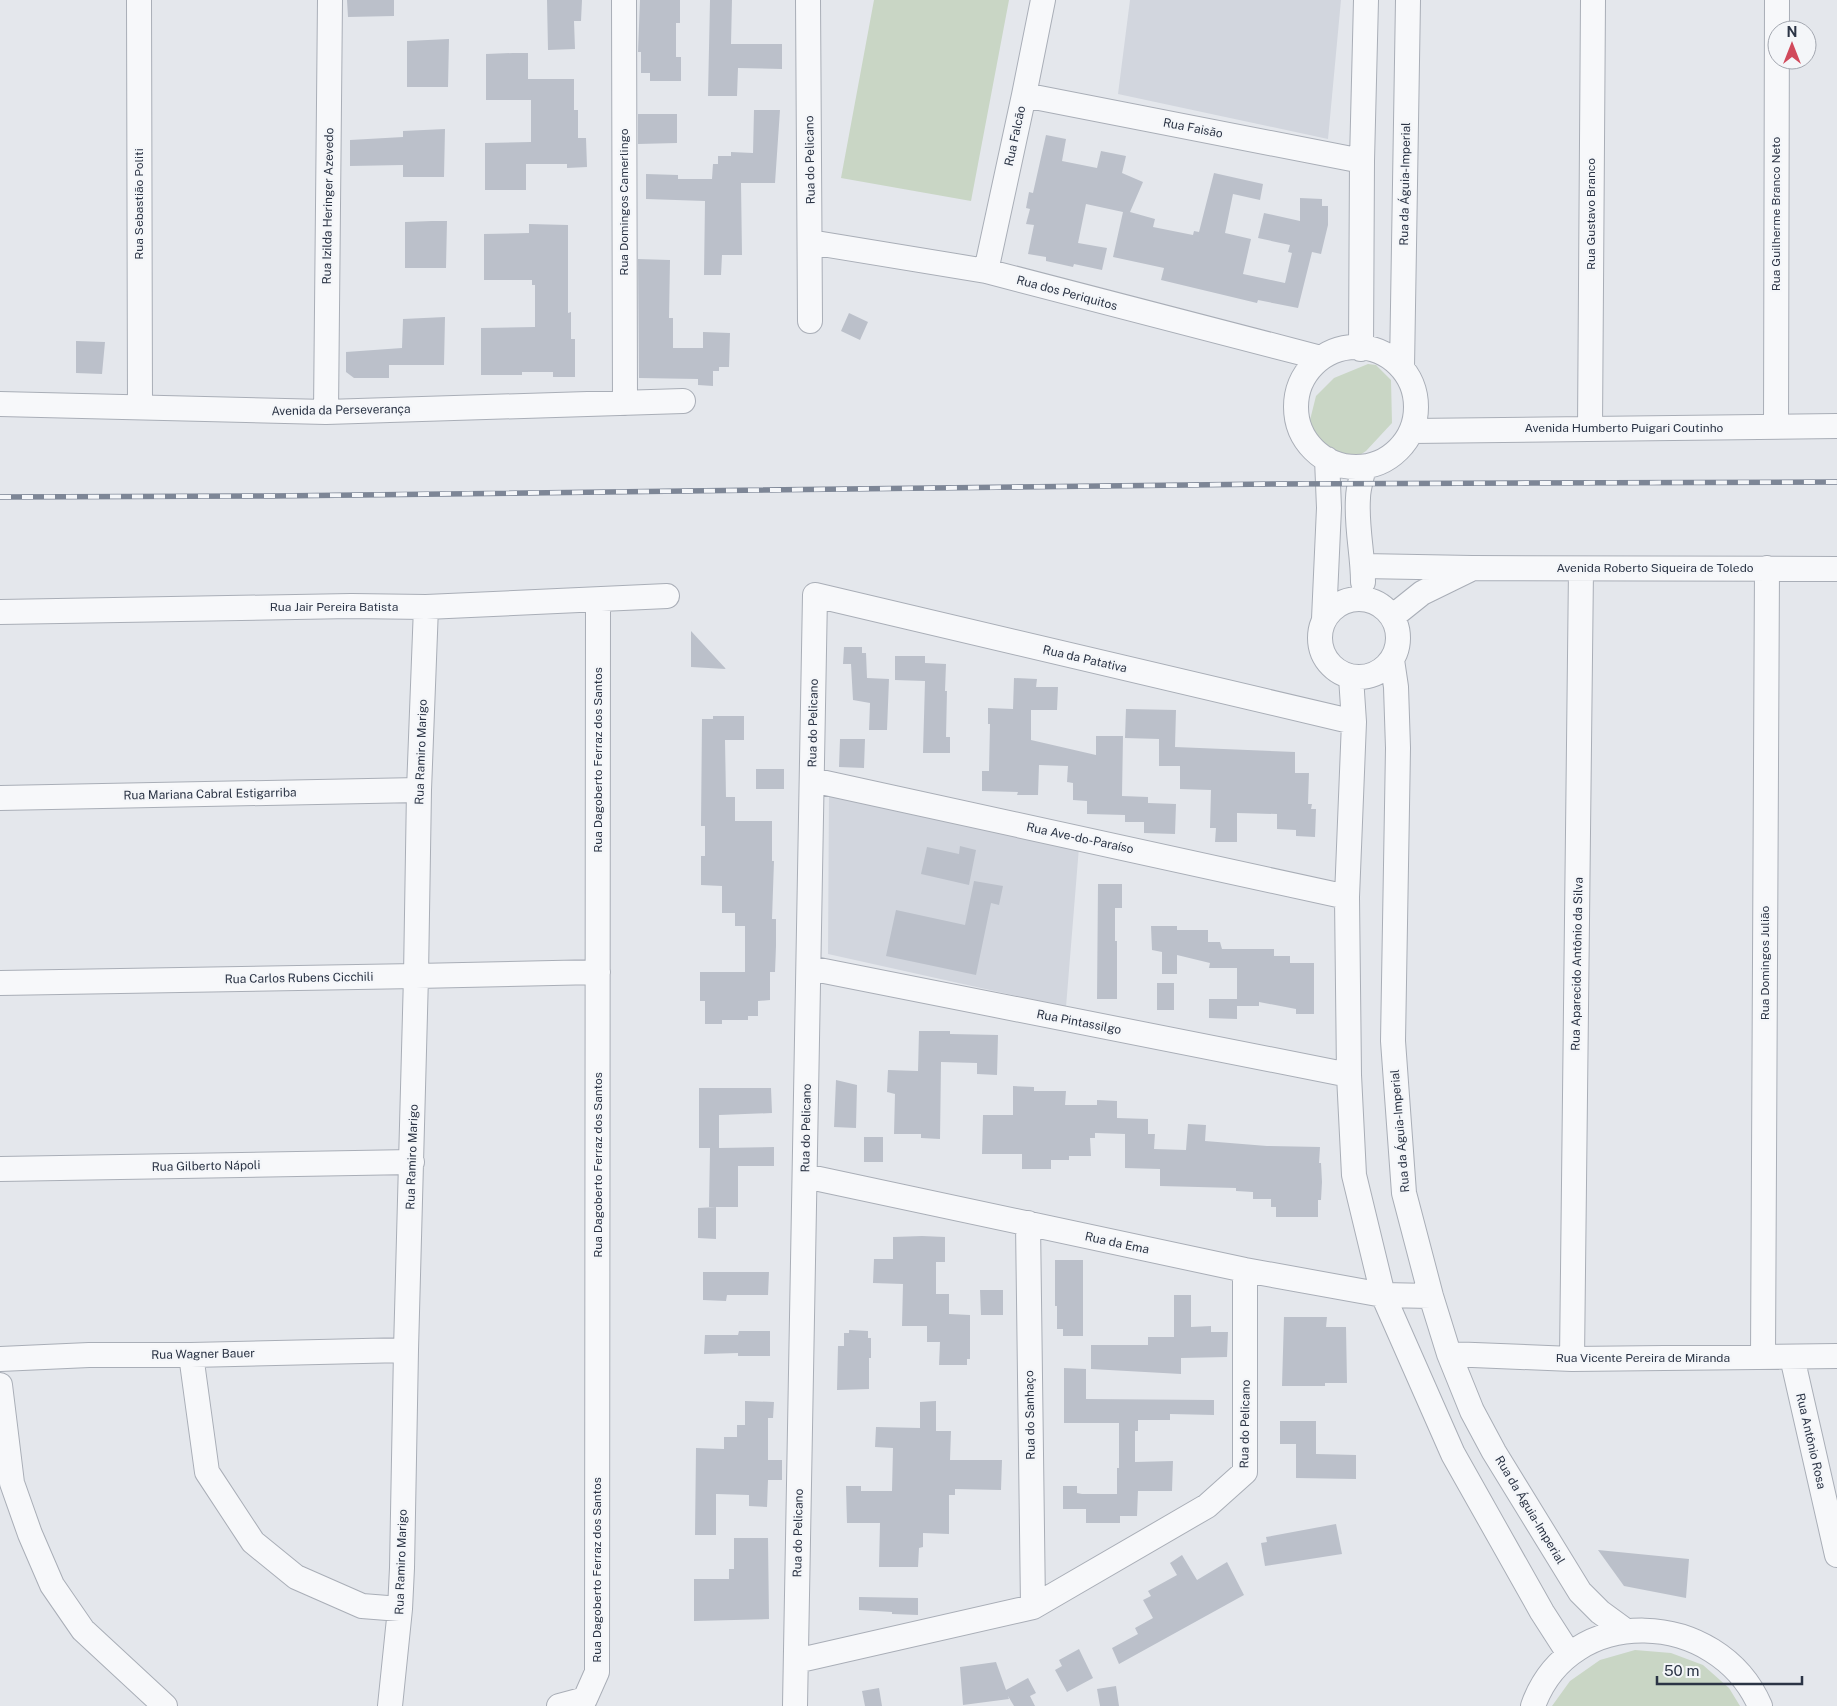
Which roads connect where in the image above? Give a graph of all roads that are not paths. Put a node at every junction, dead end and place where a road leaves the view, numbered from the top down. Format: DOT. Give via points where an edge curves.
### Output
graph roads {
  1 [pos="139,0"];
  2 [pos="330,0"];
  3 [pos="624,0"];
  4 [pos="808,0"];
  5 [pos="1043,0"];
  6 [pos="1366,0"];
  7 [pos="1408,0"];
  8 [pos="1593,0"];
  9 [pos="1777,0"];
  10 [pos="1024,95"];
  11 [pos="1362,161"];
  12 [pos="810,242"];
  13 [pos="986,272"];
  14 [pos="810,321"];
  15 [pos="1361,349"];
  16 [pos="1321,358"];
  17 [pos="1402,368"];
  18 [pos="683,402"];
  19 [pos="625,403"];
  20 [pos="0,404"];
  21 [pos="140,407"];
  22 [pos="326,412"];
  23 [pos="1837,426"];
  24 [pos="1776,427"];
  25 [pos="1590,428"];
  26 [pos="1412,431"];
  27 [pos="1326,459"];
  28 [pos="1364,467"];
  29 [pos="1363,566"];
  30 [pos="1472,568"];
  31 [pos="1767,568"];
  32 [pos="1582,569"];
  33 [pos="1837,569"];
  34 [pos="667,596"];
  35 [pos="816,596"];
  36 [pos="1364,599"];
  37 [pos="598,600"];
  38 [pos="426,607"];
  39 [pos="0,612"];
  40 [pos="1392,617"];
  41 [pos="1324,619"];
  42 [pos="1392,660"];
  43 [pos="1351,677"];
  44 [pos="1354,722"];
  45 [pos="812,780"];
  46 [pos="419,790"];
  47 [pos="0,798"];
  48 [pos="1347,897"];
  49 [pos="809,968"];
  50 [pos="598,972"];
  51 [pos="416,976"];
  52 [pos="0,983"];
  53 [pos="1349,1075"];
  54 [pos="412,1162"];
  55 [pos="0,1169"];
  56 [pos="805,1176"];
  57 [pos="1028,1223"];
  58 [pos="1246,1270"];
  59 [pos="1383,1295"];
  60 [pos="1431,1296"];
  61 [pos="406,1350"];
  62 [pos="1449,1354"];
  63 [pos="191,1355"];
  64 [pos="1837,1356"];
  65 [pos="1763,1357"];
  66 [pos="1792,1357"];
  67 [pos="0,1359"];
  68 [pos="1572,1359"];
  69 [pos="0,1385"];
  70 [pos="1837,1555"];
  71 [pos="1032,1606"];
  72 [pos="400,1609"];
  73 [pos="1626,1630"];
  74 [pos="1569,1654"];
  75 [pos="796,1661"];
  76 [pos="165,1706"];
  77 [pos="390,1706"];
  78 [pos="558,1706"];
  79 [pos="795,1706"];
  80 [pos="1533,1706"];
  81 [pos="1760,1706"];
  1 -- 21 [label="street, Rua Sebastião Politi"];
  2 -- 22 [label="street, Rua Izilda Heringer Azevedo"];
  3 -- 19 [label="street, Rua Domingos Camerlingo"];
  4 -- 12 [label="street, Rua do Pelicano"];
  5 -- 10 [label="street, Rua Falcão"];
  6 -- 11 [label="street"];
  7 -- 17 [label="street, Rua da Águia-Imperial"];
  8 -- 25 [label="street, Rua Gustavo Branco"];
  9 -- 24 [label="street, Rua Guilherme Branco Neto"];
  10 -- 11 [label="street, Rua Faisão"];
  10 -- 13 [label="street, Rua Falcão"];
  11 -- 15 [label="street"];
  12 -- 13 [label="street, Rua dos Periquitos"];
  12 -- 14 [label="street, Rua do Pelicano"];
  13 -- 16 [label="street, Rua dos Periquitos"];
  15 -- 16 [label="street" via="1335,351"];
  15 -- 17 [label="street" via="1379,352"];
  16 -- 27 [label="street" via="1307,372 1298,390 1296,410 1300,430 1311,447"];
  17 -- 26 [label="street" via="1412,383 1416,400"];
  18 -- 19 [label="street, Avenida da Perseverança"];
  19 -- 22 [label="street, Avenida da Perseverança"];
  20 -- 21 [label="street, Avenida da Perseverança"];
  21 -- 22 [label="street, Avenida da Perseverança"];
  23 -- 24 [label="street, Avenida Humberto Puigari Coutinho"];
  24 -- 25 [label="street, Avenida Humberto Puigari Coutinho"];
  25 -- 26 [label="street, Avenida Humberto Puigari Coutinho"];
  26 -- 28 [label="street" via="1399,450 1384,461"];
  27 -- 28 [label="street" via="1346,466"];
  27 -- 41 [label="street" via="1330,508"];
  28 -- 29 [label="street" via="1358,497"];
  29 -- 30 [label="street, Avenida Roberto Siqueira de Toledo"];
  29 -- 36 [label="street"];
  30 -- 32 [label="street, Avenida Roberto Siqueira de Toledo"];
  30 -- 40 [label="street, Avenida Roberto Siqueira de Toledo" via="1422,593"];
  31 -- 32 [label="street, Avenida Roberto Siqueira de Toledo"];
  31 -- 33 [label="street, Avenida Roberto Siqueira de Toledo"];
  31 -- 65 [label="street, Rua Domingos Julião"];
  32 -- 68 [label="street, Rua Aparecido Antônio da Silva"];
  34 -- 37 [label="street, Rua Jair Pereira Batista"];
  35 -- 44 [label="street, Rua da Patativa"];
  35 -- 45 [label="street, Rua do Pelicano"];
  36 -- 40 [label="street" via="1380,605"];
  36 -- 41 [label="street" via="1341,603"];
  37 -- 38 [label="street, Rua Jair Pereira Batista"];
  37 -- 50 [label="street, Rua Dagoberto Ferraz dos Santos"];
  38 -- 39 [label="street, Rua Jair Pereira Batista"];
  38 -- 46 [label="street, Rua Ramiro Marigo"];
  40 -- 42 [label="street" via="1399,638"];
  41 -- 43 [label="street" via="1319,643 1323,655 1340,673"];
  42 -- 43 [label="street" via="1374,675"];
  42 -- 60 [label="street, Rua da Águia-Imperial" via="1398,748 1393,1049 1404,1192"];
  43 -- 44 [label="street"];
  44 -- 48 [label="street"];
  45 -- 48 [label="street, Rua Ave-do-Paraíso"];
  45 -- 49 [label="street, Rua do Pelicano"];
  46 -- 47 [label="street, Rua Mariana Cabral Estigarriba"];
  46 -- 51 [label="street, Rua Ramiro Marigo"];
  48 -- 53 [label="street"];
  49 -- 53 [label="street, Rua Pintassilgo"];
  49 -- 56 [label="street, Rua do Pelicano"];
  50 -- 51 [label="street, Rua Carlos Rubens Cicchili"];
  50 -- 78 [label="street, Rua Dagoberto Ferraz dos Santos" via="597,1672 585,1699"];
  51 -- 52 [label="street, Rua Carlos Rubens Cicchili"];
  51 -- 54 [label="street, Rua Ramiro Marigo"];
  53 -- 59 [label="street" via="1354,1175"];
  54 -- 55 [label="street, Rua Gilberto Nápoli"];
  54 -- 61 [label="street, Rua Ramiro Marigo"];
  56 -- 57 [label="street, Rua da Ema"];
  56 -- 75 [label="street, Rua do Pelicano"];
  57 -- 58 [label="street, Rua da Ema"];
  57 -- 71 [label="street, Rua do Sanhaço"];
  58 -- 59 [label="street, Rua da Ema"];
  58 -- 71 [label="street, Rua do Pelicano" via="1246,1472 1207,1506"];
  59 -- 60 [label="street, Rua da Ema"];
  59 -- 74 [label="street" via="1453,1454"];
  60 -- 62 [label="street, Rua da Águia-Imperial"];
  61 -- 63 [label="street, Rua Wagner Bauer"];
  61 -- 72 [label="street, Rua Ramiro Marigo"];
  62 -- 68 [label="street, Rua Vicente Pereira de Miranda"];
  62 -- 73 [label="street, Rua da Águia-Imperial" via="1472,1411 1580,1592 1600,1612"];
  63 -- 67 [label="street, Rua Wagner Bauer"];
  63 -- 72 [label="street" via="207,1472 253,1542 296,1577 362,1606"];
  64 -- 66 [label="street, Rua Vicente Pereira de Miranda"];
  65 -- 66 [label="street, Rua Vicente Pereira de Miranda"];
  65 -- 68 [label="street, Rua Vicente Pereira de Miranda"];
  66 -- 70 [label="street, Rua Antônio Rosa"];
  69 -- 76 [label="street" via="12,1483 52,1585 84,1630"];
  71 -- 75 [label="street, Rua do Pelicano"];
  72 -- 77 [label="street, Rua Ramiro Marigo"];
  73 -- 74 [label="street" via="1591,1642"];
  73 -- 81 [label="street" via="1664,1632 1699,1642 1729,1662 1753,1690"];
  74 -- 80 [label="street" via="1553,1670"];
  75 -- 79 [label="street, Rua do Pelicano"];
}
